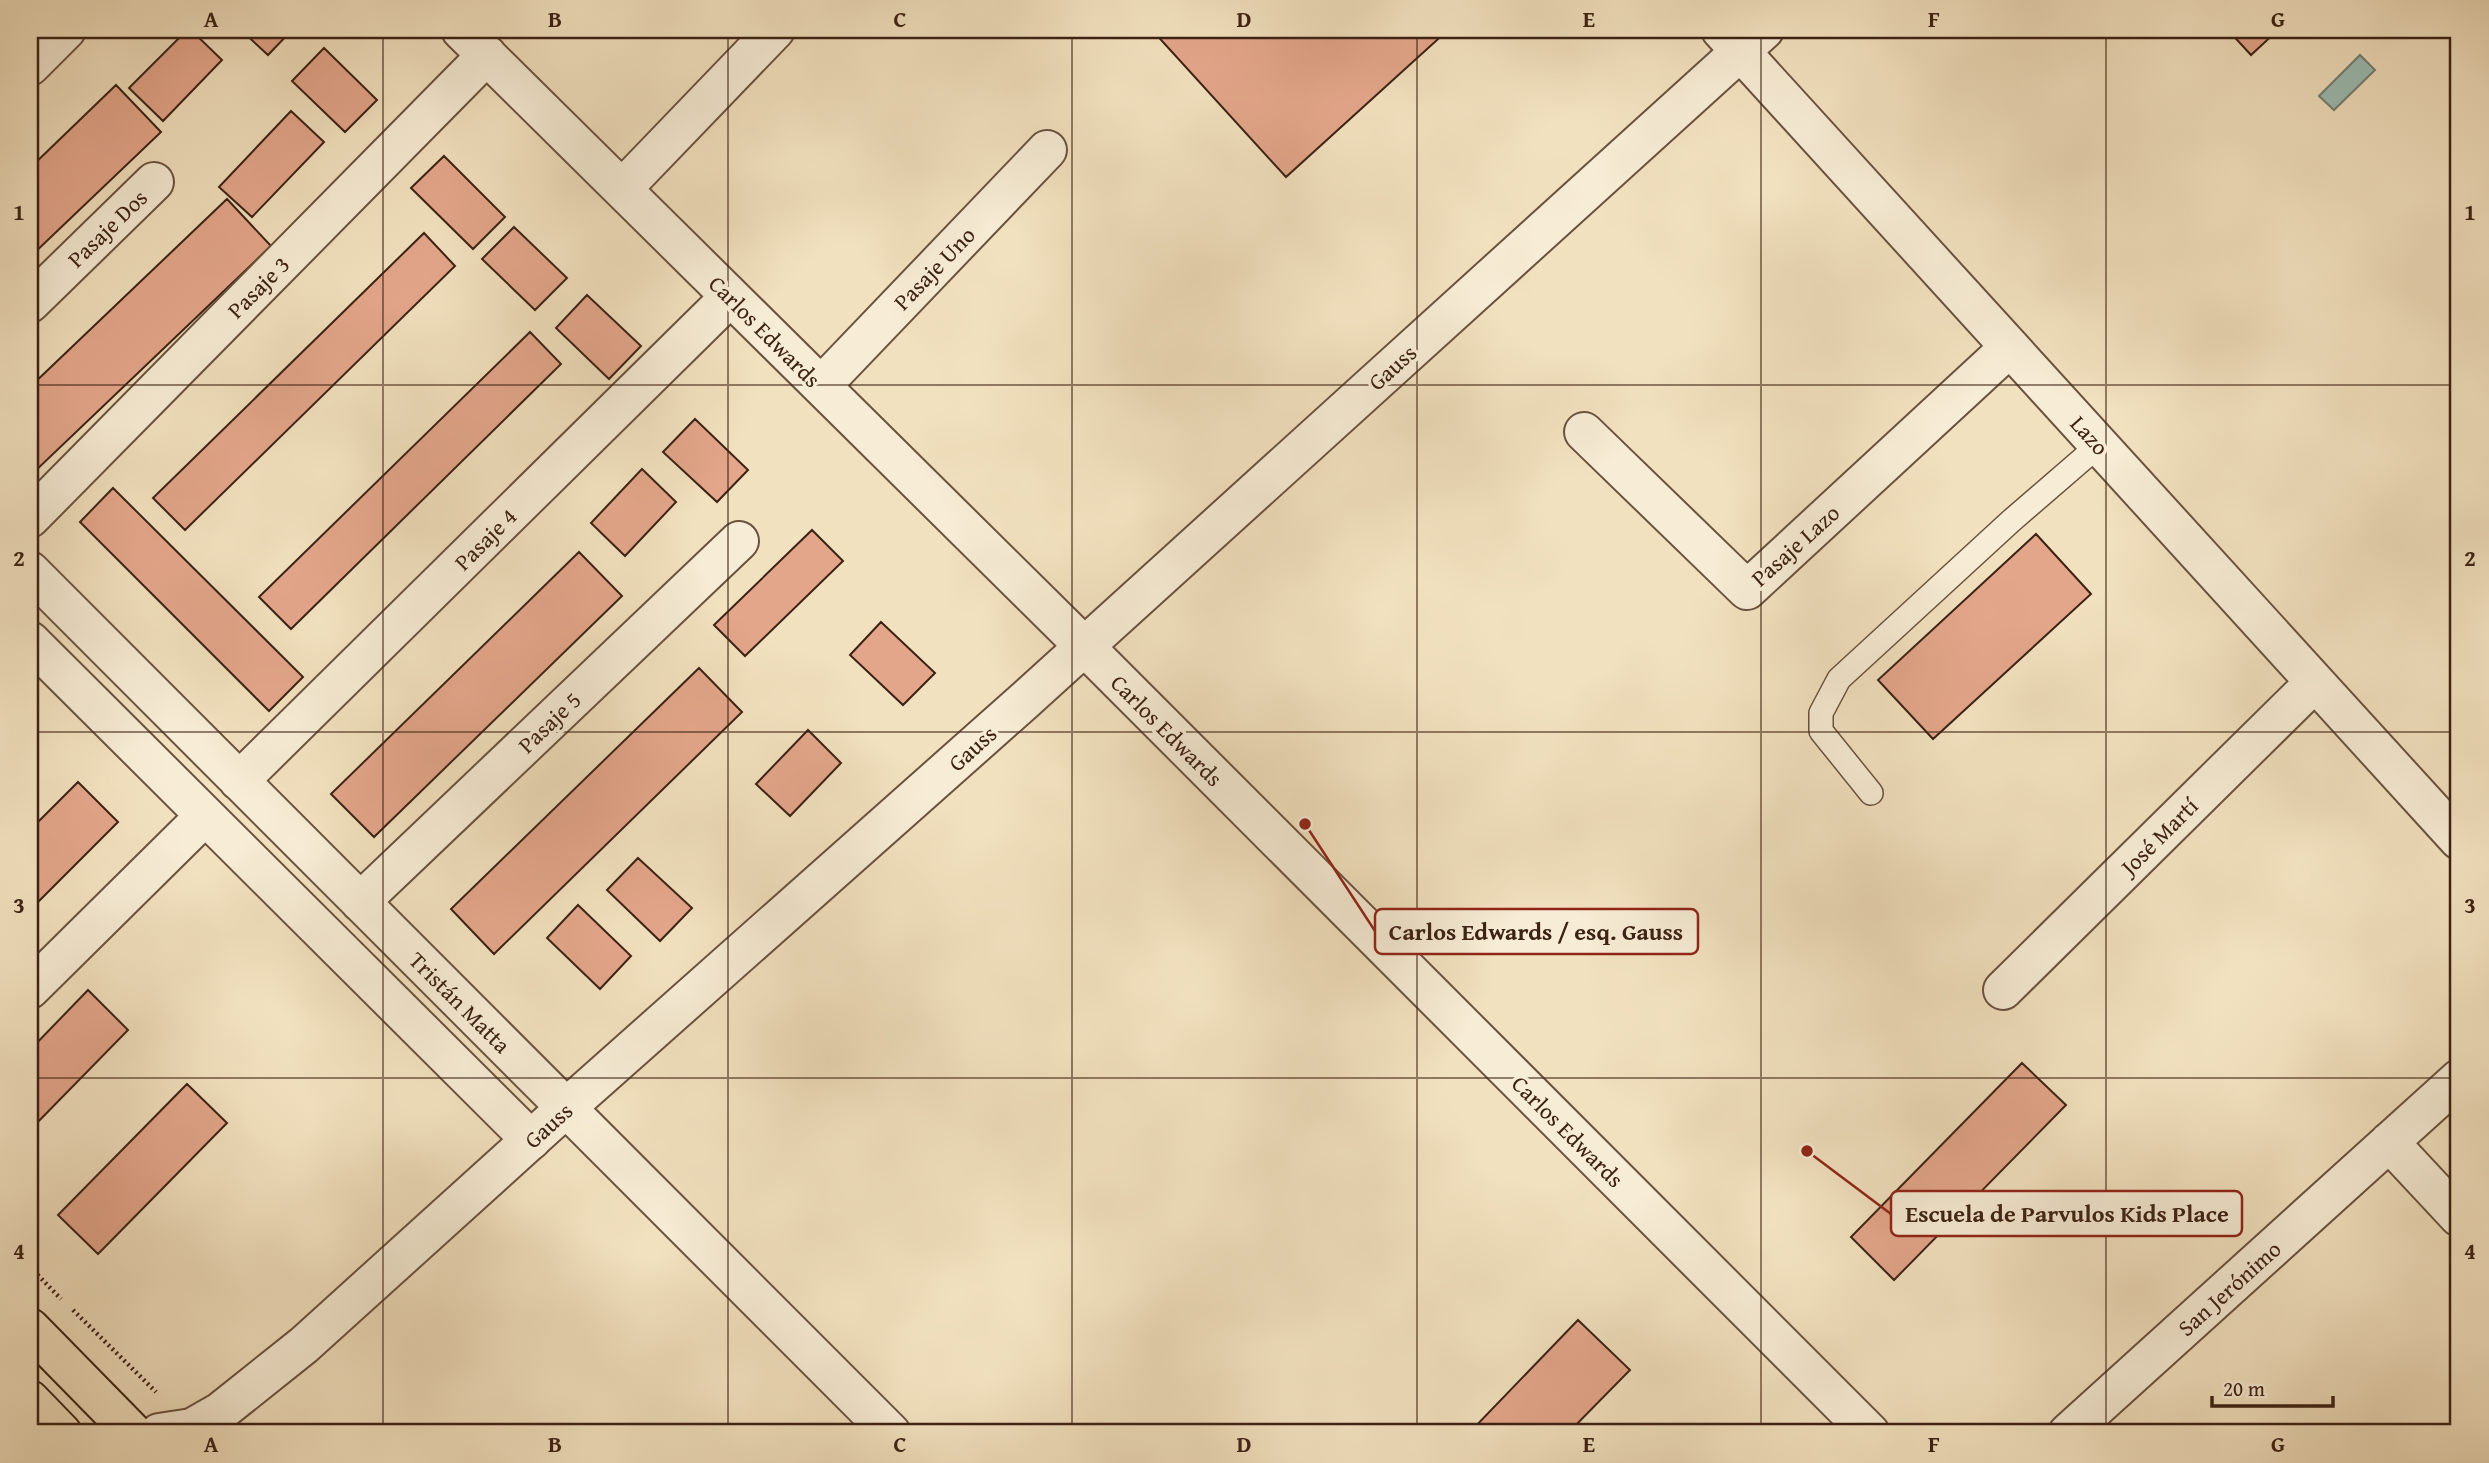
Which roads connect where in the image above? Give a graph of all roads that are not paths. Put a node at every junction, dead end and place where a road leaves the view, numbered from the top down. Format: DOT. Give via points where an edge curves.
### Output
graph roads {
  1 [pos="65,30"];
  2 [pos="775,30"];
  3 [pos="1742,37"];
  4 [pos="474,43"];
  5 [pos="30,66"];
  6 [pos="1047,150"];
  7 [pos="154,182"];
  8 [pos="622,189"];
  9 [pos="730,297"];
  10 [pos="30,303"];
  11 [pos="2010,347"];
  12 [pos="821,387"];
  13 [pos="1584,432"];
  14 [pos="2099,445"];
  15 [pos="30,518"];
  16 [pos="739,541"];
  17 [pos="30,571"];
  18 [pos="30,641"];
  19 [pos="1084,647"];
  20 [pos="2315,682"];
  21 [pos="239,781"];
  22 [pos="1871,793"];
  23 [pos="205,816"];
  24 [pos="2459,840"];
  25 [pos="360,902"];
  26 [pos="30,989"];
  27 [pos="2003,990"];
  28 [pos="2459,1079"];
  29 [pos="567,1107"];
  30 [pos="531,1140"];
  31 [pos="2389,1142"];
  32 [pos="2459,1217"];
  33 [pos="30,1328"];
  34 [pos="30,1400"];
  35 [pos="175,1431"];
  36 [pos="62,1433"];
  37 [pos="133,1433"];
  38 [pos="891,1433"];
  39 [pos="1870,1433"];
  40 [pos="2068,1433"];
  1 -- 5 [label="street"];
  2 -- 8 [label="street"];
  3 -- 11 [label="street, Lazo"];
  3 -- 19 [label="street, Gauss"];
  4 -- 8 [label="street, Carlos Edwards"];
  4 -- 15 [label="street, Pasaje 3"];
  6 -- 12 [label="street, Pasaje Uno"];
  7 -- 10 [label="street, Pasaje Dos"];
  8 -- 9 [label="street, Carlos Edwards"];
  9 -- 12 [label="street, Carlos Edwards"];
  9 -- 21 [label="street, Pasaje 4"];
  11 -- 13 [label="street, Pasaje Lazo" via="1747,590"];
  11 -- 14 [label="street, Lazo"];
  12 -- 19 [label="street, Carlos Edwards"];
  14 -- 20 [label="street, Lazo"];
  14 -- 22 [label="lane" via="1839,679 1821,713 1821,731"];
  16 -- 25 [label="street, Pasaje 5"];
  17 -- 21 [label="street, Tristán Matta"];
  18 -- 23 [label="street"];
  19 -- 29 [label="street, Gauss"];
  19 -- 39 [label="street, Carlos Edwards"];
  20 -- 24 [label="street, Lazo"];
  20 -- 27 [label="street, José Martí"];
  21 -- 25 [label="street, Tristán Matta"];
  23 -- 26 [label="street"];
  23 -- 30 [label="street"];
  25 -- 29 [label="street, Tristán Matta"];
  28 -- 31 [label="street, San Jerónimo"];
  29 -- 30 [label="street, Gauss"];
  29 -- 38 [label="street, Tristán Matta"];
  30 -- 35 [label="street, Gauss" via="304,1345 220,1412"];
  31 -- 32 [label="street"];
  31 -- 40 [label="street, San Jerónimo"];
  33 -- 37 [label="main road"];
  34 -- 36 [label="main road"];
}
